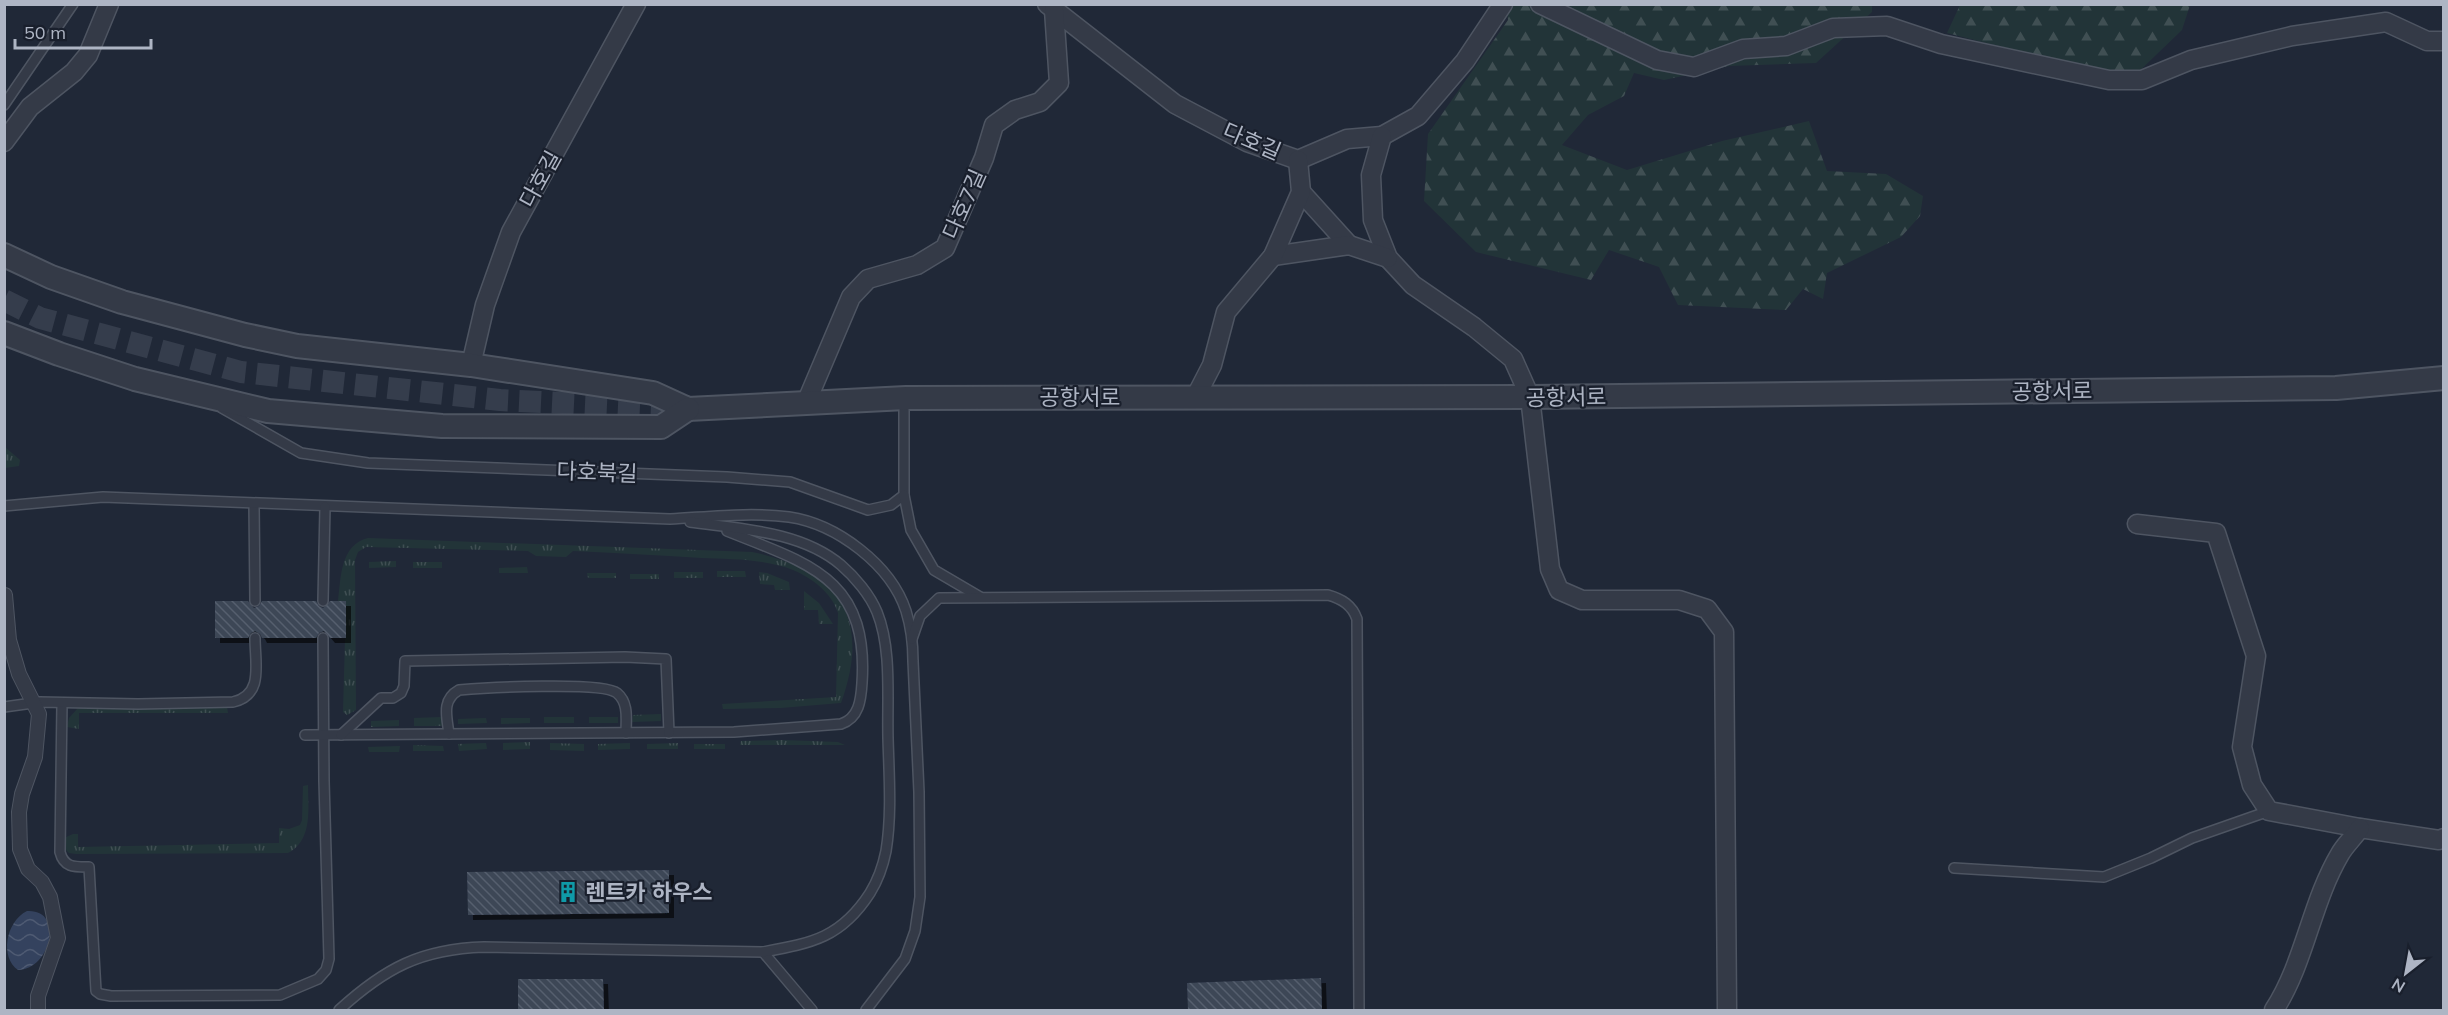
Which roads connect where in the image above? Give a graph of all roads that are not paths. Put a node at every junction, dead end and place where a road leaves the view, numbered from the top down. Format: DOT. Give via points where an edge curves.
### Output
graph roads {
  1 [pos="74,4"];
  2 [pos="109,4"];
  3 [pos="636,4"];
  4 [pos="1503,4"];
  5 [pos="1539,4"];
  6 [pos="1050,7"];
  7 [pos="2444,41"];
  8 [pos="4,105"];
  9 [pos="1382,136"];
  10 [pos="4,142"];
  11 [pos="1298,160"];
  12 [pos="1301,192"];
  13 [pos="1349,245"];
  14 [pos="4,255"];
  15 [pos="1274,256"];
  16 [pos="1388,258"];
  17 [pos="4,333"];
  18 [pos="471,365"];
  19 [pos="2444,378"];
  20 [pos="199,395"];
  21 [pos="1196,396"];
  22 [pos="1530,397"];
  23 [pos="904,398"];
  24 [pos="806,403"];
  25 [pos="688,409"];
  26 [pos="904,495"];
  27 [pos="4,500"];
  28 [pos="254,504"];
  29 [pos="15,505"];
  30 [pos="4,506"];
  31 [pos="325,507"];
  32 [pos="670,519"];
  33 [pos="2137,524"];
  34 [pos="714,526"];
  35 [pos="5,595"];
  36 [pos="980,597"];
  37 [pos="255,601"];
  38 [pos="323,601"];
  39 [pos="255,638"];
  40 [pos="323,638"];
  41 [pos="912,640"];
  42 [pos="33,702"];
  43 [pos="62,703"];
  44 [pos="4,707"];
  45 [pos="626,733"];
  46 [pos="669,733"];
  47 [pos="449,734"];
  48 [pos="305,735"];
  49 [pos="323,735"];
  50 [pos="341,735"];
  51 [pos="2269,811"];
  52 [pos="2360,828"];
  53 [pos="2444,838"];
  54 [pos="1954,868"];
  55 [pos="763,952"];
  56 [pos="38,1011"];
  57 [pos="339,1011"];
  58 [pos="812,1011"];
  59 [pos="866,1011"];
  60 [pos="1359,1011"];
  61 [pos="1727,1011"];
  62 [pos="2274,1011"];
  1 -- 8 [label="lane"];
  2 -- 10 [label="street" via="88,55 74,72 30,107"];
  3 -- 18 [label="street, 다호길" via="511,232 485,305"];
  4 -- 9 [label="street, 다호길" via="1465,61 1418,116"];
  5 -- 7 [label="street" via="1657,60 1694,67 1743,49 1786,46 1833,28 1887,26 1941,44 2109,80 2142,80 2191,60 2292,36 2386,22 2427,41"];
  6 -- 11 [label="street, 다호길" via="1175,104 1247,142"];
  6 -- 24 [label="street, 다호7길" via="1059,83 1040,102 1015,110 994,125 945,248 916,265 868,279 851,297"];
  9 -- 11 [label="street, 다호길" via="1347,139"];
  9 -- 16 [label="street" via="1371,175 1373,220"];
  11 -- 12 [label="street"];
  12 -- 13 [label="street"];
  12 -- 15 [label="street"];
  13 -- 15 [label="street"];
  13 -- 16 [label="street"];
  14 -- 18 [label="street" via="51,277 122,302 245,335 297,346"];
  15 -- 21 [label="street" via="1226,312 1212,365"];
  16 -- 22 [label="street" via="1413,285 1513,359"];
  17 -- 20 [label="street" via="124,375"];
  18 -- 25 [label="street" via="653,393"];
  19 -- 22 [label="street, 공항서로" via="2336,387"];
  20 -- 25 [label="street" via="268,411 442,426 661,427"];
  20 -- 26 [label="lane, 다호북길" via="301,453 346,460 790,482 867,510 891,505"];
  21 -- 22 [label="street, 공항서로"];
  21 -- 23 [label="street, 공항서로"];
  22 -- 61 [label="street" via="1550,569 1560,590 1582,600 1679,600 1707,609 1724,632"];
  23 -- 24 [label="street, 공항서로"];
  23 -- 26 [label="lane"];
  24 -- 25 [label="street, 공항서로"];
  26 -- 36 [label="lane" via="911,530 934,570"];
  27 -- 29 [label="lane"];
  28 -- 29 [label="lane" via="104,497"];
  28 -- 31 [label="lane"];
  28 -- 37 [label="lane"];
  29 -- 30 [label="lane"];
  31 -- 32 [label="lane"];
  31 -- 38 [label="lane"];
  32 -- 34 [label="lane"];
  32 -- 41 [label="lane" via="764,514 792,517 845,538 870,557 897,590"];
  33 -- 51 [label="street" via="2216,533 2256,656 2242,747 2252,785"];
  34 -- 46 [label="lane" via="796,558 819,571 845,598 857,617 860,634 861,694 854,717 841,724"];
  34 -- 55 [label="lane" via="767,533 810,546 840,565 876,610 886,660 889,829 880,874 854,913 825,937"];
  35 -- 42 [label="street" via="9,640"];
  36 -- 41 [label="lane" via="939,598 920,616"];
  36 -- 60 [label="lane" via="1328,595 1340,598 1353,610 1357,619"];
  39 -- 43 [label="lane" via="254,687 242,700"];
  40 -- 49 [label="lane"];
  41 -- 59 [label="lane" via="920,897 915,931 905,959"];
  42 -- 43 [label="lane"];
  42 -- 44 [label="lane"];
  42 -- 56 [label="street" via="39,714 38,733 19,812 20,842 28,869 50,897 58,938 38,996"];
  43 -- 49 [label="lane" via="60,852 68,865 89,867 95,986 105,996 280,995 323,975 329,964 331,944"];
  45 -- 46 [label="lane"];
  45 -- 47 [label="lane"];
  45 -- 47 [label="lane" via="625,706 617,693 606,688 583,687 459,690 449,697 447,704"];
  46 -- 50 [label="lane" via="666,659 625,657 405,661 401,693 381,698"];
  47 -- 50 [label="lane"];
  48 -- 49 [label="lane"];
  49 -- 50 [label="lane"];
  51 -- 52 [label="street"];
  51 -- 54 [label="lane" via="2192,838 2104,877"];
  52 -- 53 [label="street"];
  52 -- 62 [label="street" via="2341,853 2323,890 2303,949"];
  55 -- 57 [label="lane" via="459,948 435,952 394,968 363,988"];
  55 -- 58 [label="lane"];
}
